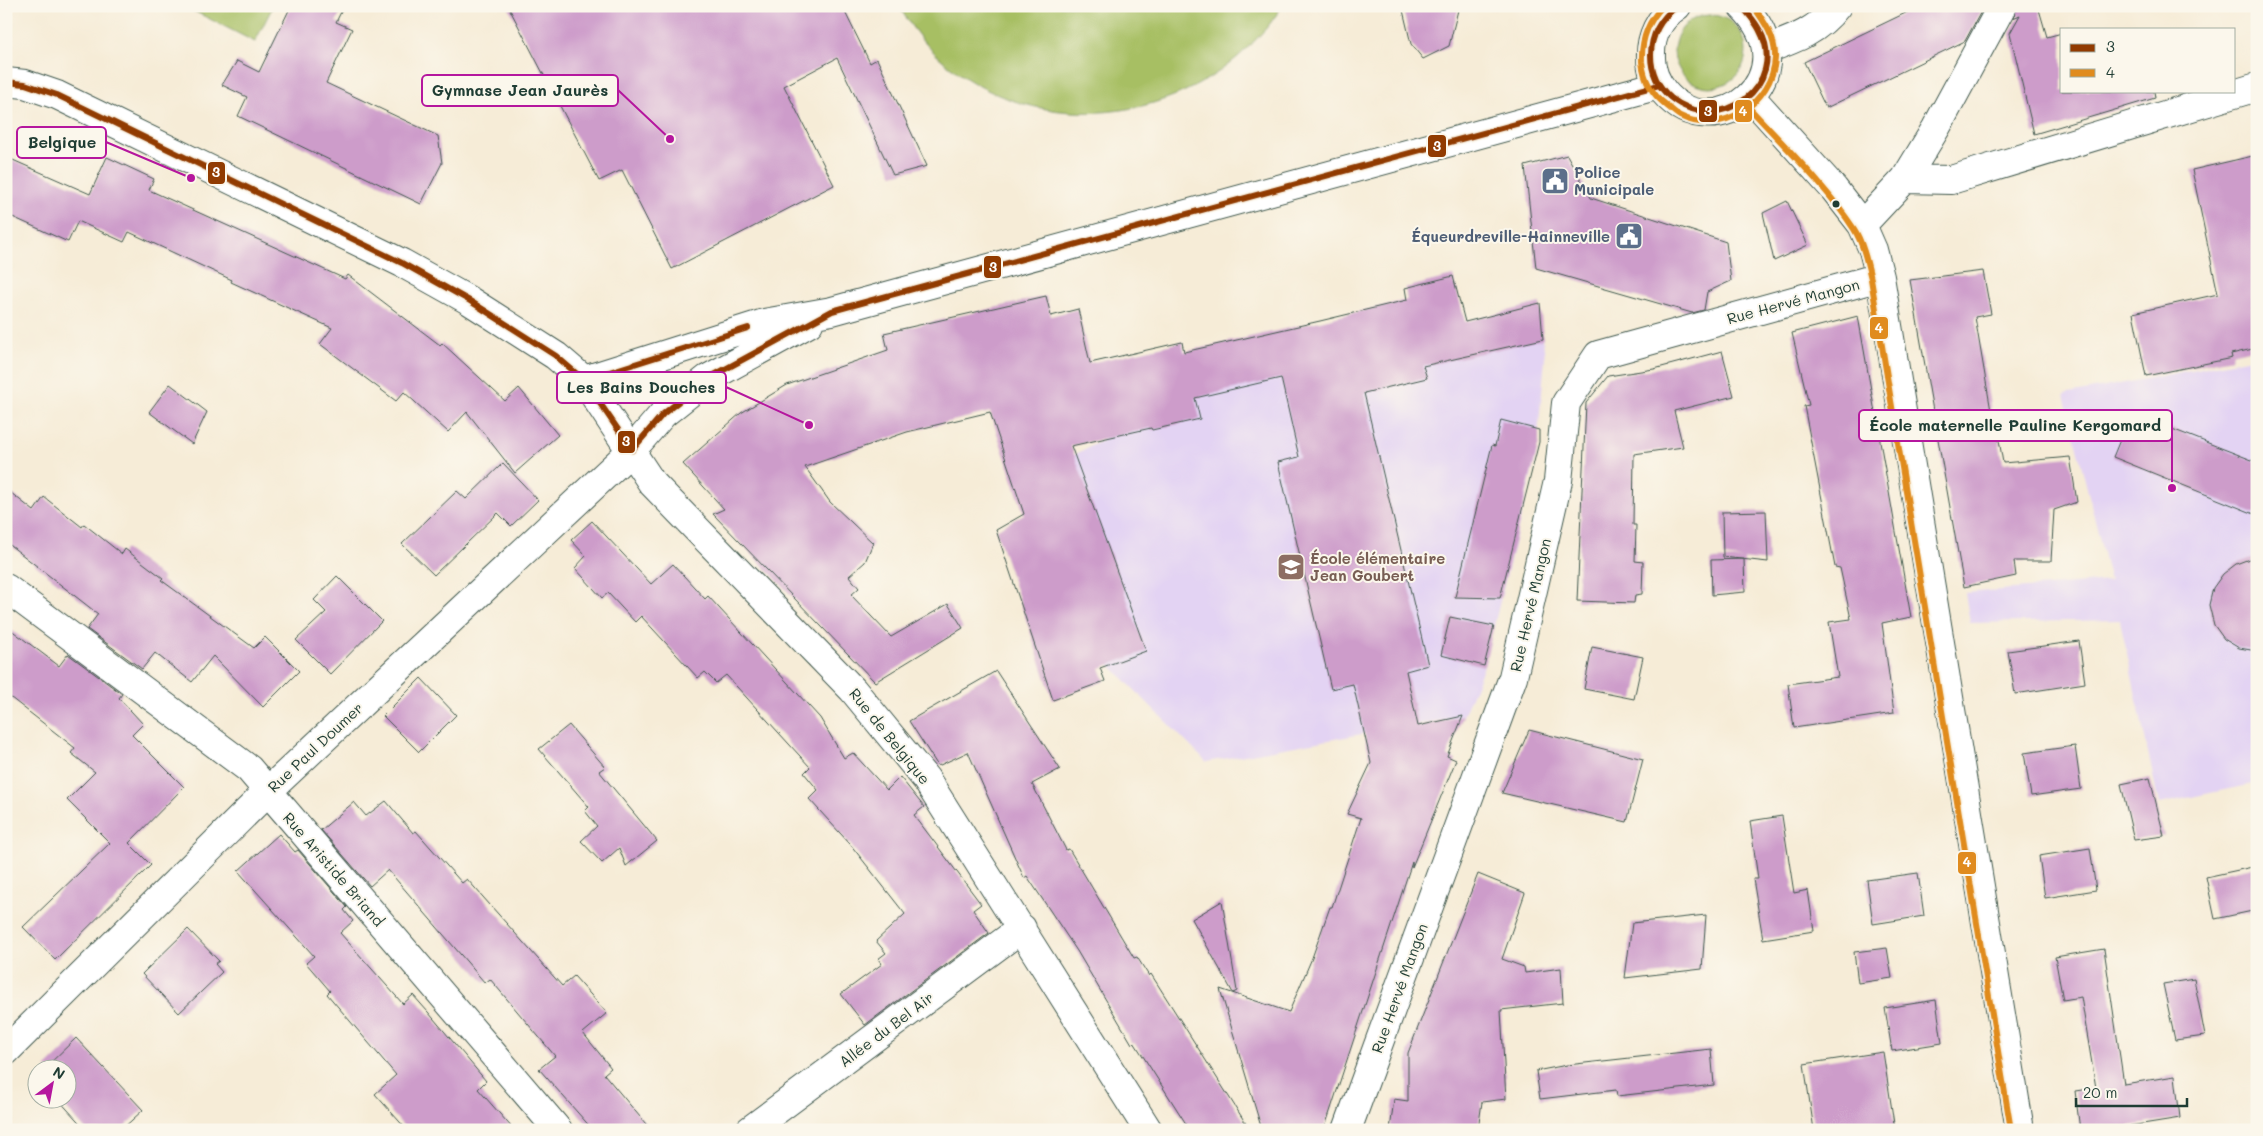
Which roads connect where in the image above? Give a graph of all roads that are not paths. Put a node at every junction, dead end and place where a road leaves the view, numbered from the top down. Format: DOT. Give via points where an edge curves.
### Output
graph roads {
  1 [pos="1677,6"];
  2 [pos="1742,6"];
  3 [pos="1837,6"];
  4 [pos="2002,6"];
  5 [pos="1767,49"];
  6 [pos="6,82"];
  7 [pos="1659,86"];
  8 [pos="2257,87"];
  9 [pos="1750,96"];
  10 [pos="1905,179"];
  11 [pos="1862,226"];
  12 [pos="1880,277"];
  13 [pos="832,311"];
  14 [pos="584,380"];
  15 [pos="632,450"];
  16 [pos="6,588"];
  17 [pos="268,792"];
  18 [pos="1022,928"];
  19 [pos="6,1051"];
  20 [pos="558,1130"];
  21 [pos="750,1130"];
  22 [pos="1148,1130"];
  23 [pos="1347,1130"];
  24 [pos="2020,1130"];
  1 -- 7 [label="street" via="1656,27 1650,47 1651,67"];
  2 -- 5 [label="street" via="1763,32"];
  3 -- 5 [label="street" via="1829,17 1806,35"];
  4 -- 10 [label="street"];
  5 -- 9 [label="street" via="1766,66"];
  6 -- 14 [label="street, Rue de Belgique" via="25,84 57,95 402,263 470,301 556,356"];
  7 -- 9 [label="street" via="1670,99 1702,113 1736,106"];
  7 -- 13 [label="street"];
  8 -- 10 [label="street" via="1951,180"];
  9 -- 11 [label="street" via="1834,189"];
  10 -- 11 [label="street"];
  11 -- 12 [label="street"];
  12 -- 23 [label="street, Rue Hervé Mangon" via="1598,355 1566,403 1558,481 1513,677"];
  12 -- 24 [label="street"];
  13 -- 14 [label="street" via="764,323"];
  13 -- 15 [label="street, Rue Paul Doumer" via="707,379 663,414"];
  14 -- 15 [label="street, Rue de Belgique"];
  15 -- 17 [label="street, Rue Paul Doumer"];
  15 -- 18 [label="street, Rue de Belgique" via="652,483 853,690 920,772"];
  16 -- 17 [label="street, Rue Aristide Briand" via="249,769"];
  17 -- 19 [label="street, Rue Paul Doumer"];
  17 -- 20 [label="street, Rue Aristide Briand"];
  18 -- 21 [label="street, Allée du Bel Air"];
  18 -- 22 [label="street, Rue de Belgique"];
}
